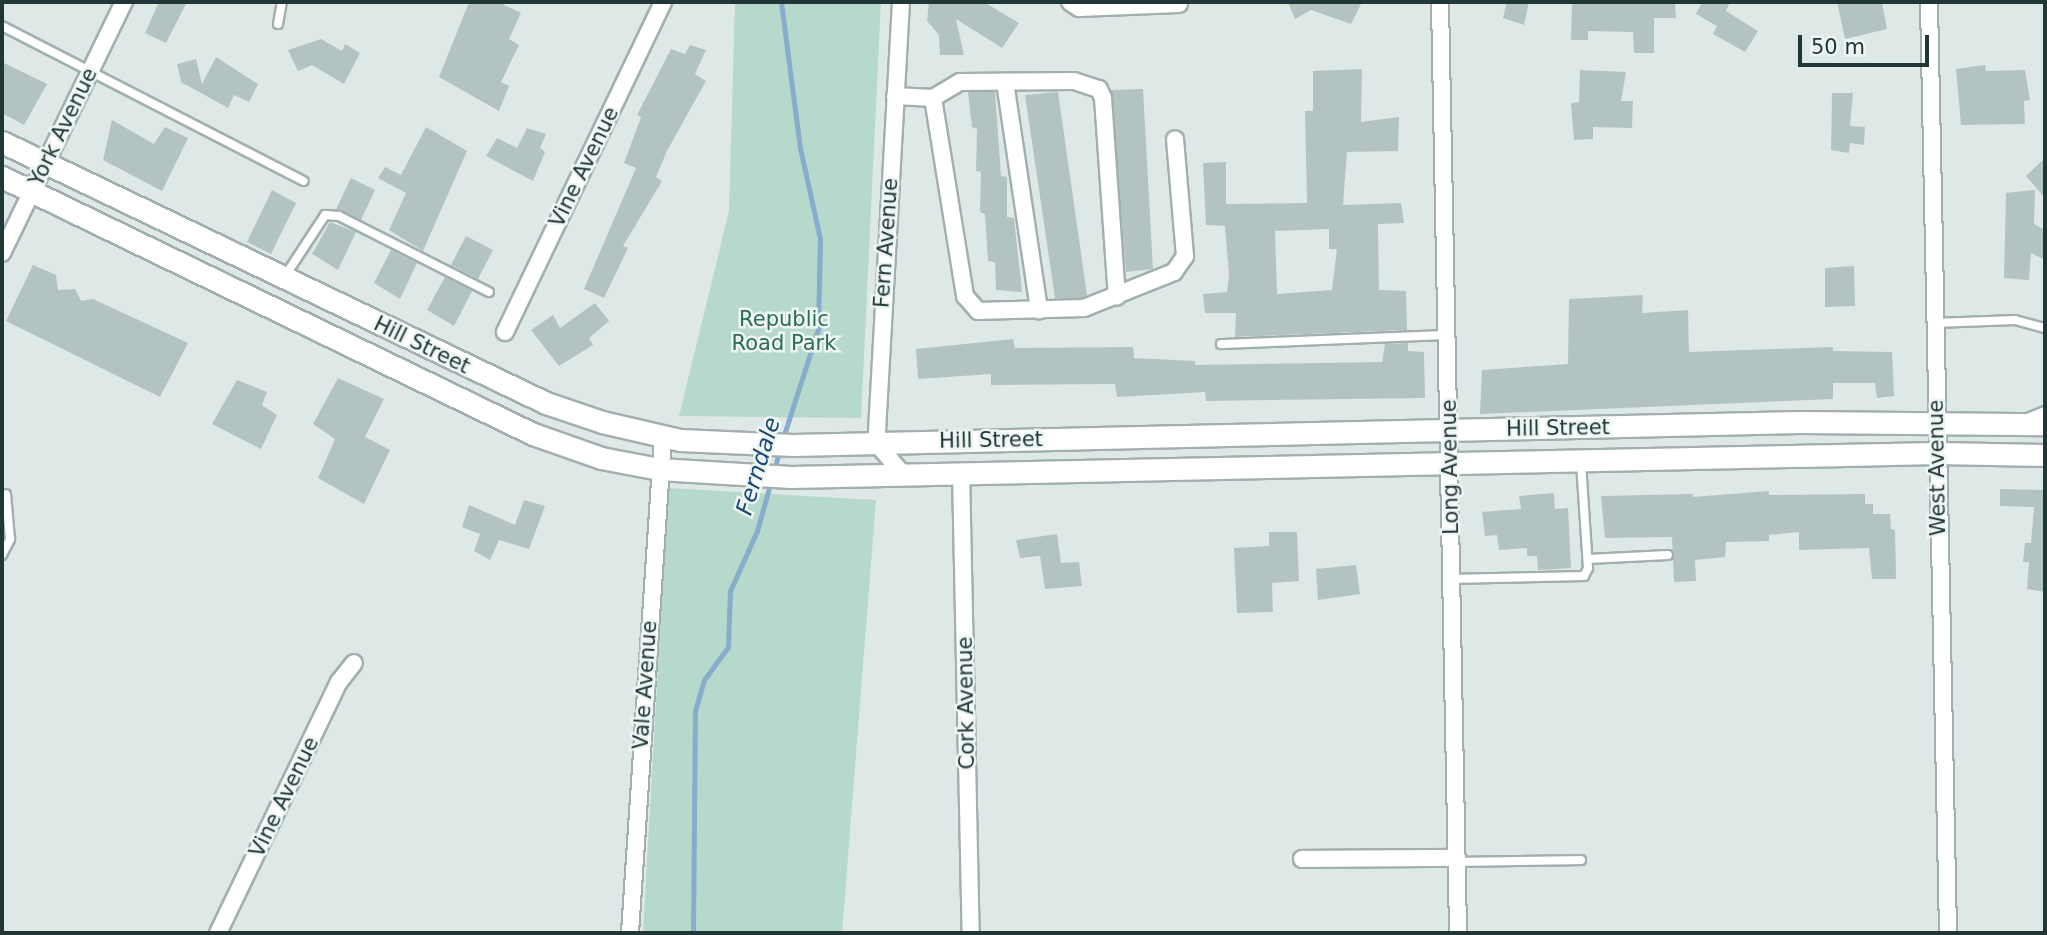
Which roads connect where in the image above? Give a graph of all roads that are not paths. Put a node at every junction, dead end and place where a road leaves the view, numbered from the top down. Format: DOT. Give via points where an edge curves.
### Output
graph roads {
  1 [pos="124,2"];
  2 [pos="282,2"];
  3 [pos="663,2"];
  4 [pos="901,2"];
  5 [pos="1070,2"];
  6 [pos="1440,2"];
  7 [pos="1929,2"];
  8 [pos="1179,4"];
  9 [pos="278,24"];
  10 [pos="2,26"];
  11 [pos="91,69"];
  12 [pos="1005,82"];
  13 [pos="895,96"];
  14 [pos="933,98"];
  15 [pos="1175,139"];
  16 [pos="2,142"];
  17 [pos="46,163"];
  18 [pos="2,177"];
  19 [pos="304,181"];
  20 [pos="32,191"];
  21 [pos="2,253"];
  22 [pos="285,278"];
  23 [pos="489,292"];
  24 [pos="1117,297"];
  25 [pos="1039,310"];
  26 [pos="1935,323"];
  27 [pos="2045,328"];
  28 [pos="505,332"];
  29 [pos="1447,335"];
  30 [pos="1221,344"];
  31 [pos="2045,411"];
  32 [pos="1936,420"];
  33 [pos="2017,422"];
  34 [pos="2045,424"];
  35 [pos="1450,430"];
  36 [pos="663,437"];
  37 [pos="876,443"];
  38 [pos="1937,453"];
  39 [pos="2045,455"];
  40 [pos="1581,460"];
  41 [pos="1449,463"];
  42 [pos="659,469"];
  43 [pos="961,472"];
  44 [pos="903,474"];
  45 [pos="6,494"];
  46 [pos="2,555"];
  47 [pos="1668,555"];
  48 [pos="1588,559"];
  49 [pos="1451,579"];
  50 [pos="354,663"];
  51 [pos="1302,859"];
  52 [pos="1457,860"];
  53 [pos="1581,860"];
  54 [pos="218,933"];
  55 [pos="630,933"];
  56 [pos="971,933"];
  57 [pos="1458,933"];
  58 [pos="1948,933"];
  1 -- 11 [label="street, York Avenue"];
  2 -- 9 [label="lane"];
  3 -- 28 [label="street, Vine Avenue"];
  4 -- 13 [label="street, Fern Avenue"];
  5 -- 8 [label="street" via="1079,8"];
  6 -- 29 [label="street, Long Avenue"];
  7 -- 26 [label="street, West Avenue"];
  10 -- 11 [label="lane"];
  11 -- 17 [label="street, York Avenue"];
  11 -- 19 [label="lane"];
  12 -- 14 [label="street" via="960,82"];
  12 -- 24 [label="street" via="1089,83 1103,98"];
  12 -- 25 [label="street"];
  13 -- 14 [label="street"];
  13 -- 37 [label="street, Fern Avenue"];
  14 -- 25 [label="street" via="967,304 978,311"];
  15 -- 24 [label="street" via="1182,264 1174,272"];
  16 -- 17 [label="main road, Hill Street"];
  17 -- 20 [label="street, York Avenue"];
  17 -- 22 [label="main road, Hill Street"];
  18 -- 20 [label="main road, Hill Street"];
  20 -- 21 [label="street, York Avenue"];
  20 -- 42 [label="main road, Hill Street" via="533,434 601,458"];
  22 -- 23 [label="lane" via="325,215 339,216"];
  22 -- 36 [label="main road, Hill Street" via="546,403"];
  24 -- 25 [label="street" via="1084,308"];
  26 -- 27 [label="lane" via="2015,320"];
  26 -- 32 [label="street, West Avenue"];
  29 -- 30 [label="lane"];
  29 -- 35 [label="street, Long Avenue"];
  31 -- 33 [label="lane"];
  32 -- 33 [label="main road, Hill Street"];
  32 -- 35 [label="main road, Hill Street"];
  32 -- 38 [label="street, West Avenue"];
  33 -- 34 [label="main road, Hill Street"];
  35 -- 37 [label="main road, Hill Street"];
  35 -- 41 [label="street, Long Avenue"];
  36 -- 37 [label="main road, Hill Street" via="736,444"];
  36 -- 42 [label="street, Vale Avenue"];
  37 -- 44 [label="street"];
  38 -- 39 [label="main road, Hill Street"];
  38 -- 40 [label="main road, Hill Street"];
  38 -- 58 [label="street, West Avenue"];
  40 -- 41 [label="main road, Hill Street"];
  40 -- 48 [label="lane"];
  41 -- 43 [label="main road, Hill Street"];
  41 -- 49 [label="street, Long Avenue"];
  42 -- 44 [label="main road, Hill Street" via="736,476"];
  42 -- 55 [label="street, Vale Avenue"];
  43 -- 44 [label="main road, Hill Street"];
  43 -- 56 [label="street, Cork Avenue"];
  45 -- 46 [label="lane" via="10,539"];
  47 -- 48 [label="lane"];
  48 -- 49 [label="lane" via="1584,576 1574,579"];
  49 -- 52 [label="street, Long Avenue"];
  50 -- 54 [label="street, Vine Avenue" via="339,682"];
  51 -- 52 [label="street"];
  52 -- 53 [label="lane"];
  52 -- 57 [label="street, Long Avenue"];
}
